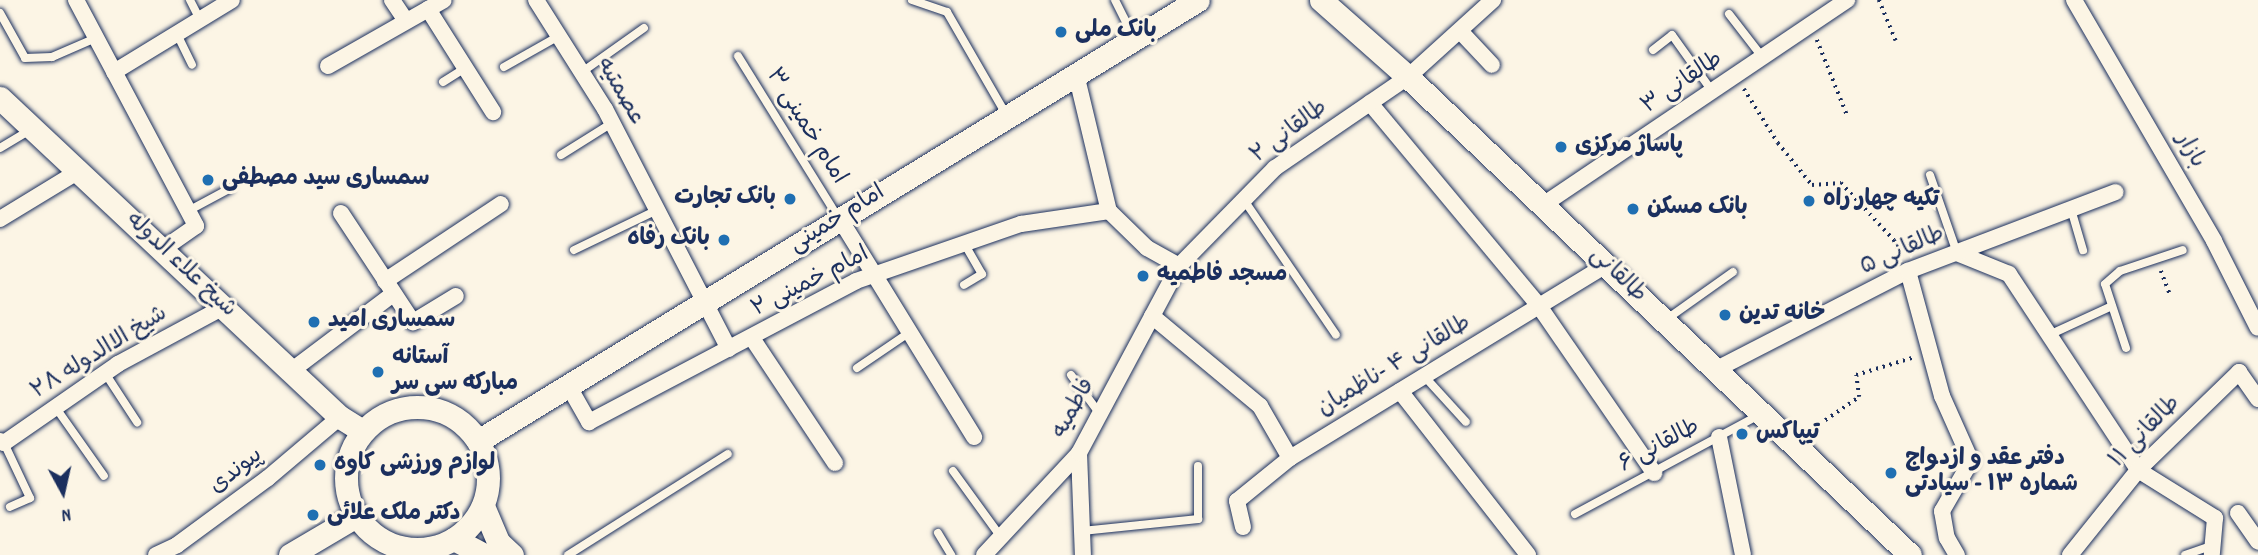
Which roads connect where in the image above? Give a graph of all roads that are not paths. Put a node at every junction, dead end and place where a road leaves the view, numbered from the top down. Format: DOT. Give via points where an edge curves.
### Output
graph roads {
  1 [pos="76,0"];
  2 [pos="190,0"];
  3 [pos="233,0"];
  4 [pos="391,0"];
  5 [pos="444,0"];
  6 [pos="536,0"];
  7 [pos="912,0"];
  8 [pos="1115,0"];
  9 [pos="1198,0"];
  10 [pos="1321,0"];
  11 [pos="1493,0"];
  12 [pos="2074,0"];
  13 [pos="1844,1"];
  14 [pos="428,9"];
  15 [pos="0,13"];
  16 [pos="1729,14"];
  17 [pos="200,20"];
  18 [pos="406,21"];
  19 [pos="644,27"];
  20 [pos="1461,32"];
  21 [pos="177,34"];
  22 [pos="559,36"];
  23 [pos="96,38"];
  24 [pos="1134,39"];
  25 [pos="1653,50"];
  26 [pos="738,56"];
  27 [pos="1763,58"];
  28 [pos="192,65"];
  29 [pos="1492,65"];
  30 [pos="328,66"];
  31 [pos="504,67"];
  32 [pos="465,68"];
  33 [pos="114,72"];
  34 [pos="582,72"];
  35 [pos="1076,74"];
  36 [pos="1408,77"];
  37 [pos="443,82"];
  38 [pos="1712,92"];
  39 [pos="0,98"];
  40 [pos="1370,103"];
  41 [pos="493,112"];
  42 [pos="1007,117"];
  43 [pos="612,123"];
  44 [pos="33,128"];
  45 [pos="0,148"];
  46 [pos="561,155"];
  47 [pos="79,170"];
  48 [pos="1930,175"];
  49 [pos="229,189"];
  50 [pos="2116,192"];
  51 [pos="1244,200"];
  52 [pos="501,204"];
  53 [pos="1543,205"];
  54 [pos="2071,209"];
  55 [pos="657,210"];
  56 [pos="188,211"];
  57 [pos="1109,211"];
  58 [pos="341,213"];
  59 [pos="0,219"];
  60 [pos="840,219"];
  61 [pos="964,243"];
  62 [pos="163,249"];
  63 [pos="573,250"];
  64 [pos="2083,250"];
  65 [pos="2183,250"];
  66 [pos="1957,253"];
  67 [pos="1606,265"];
  68 [pos="1179,266"];
  69 [pos="1908,271"];
  70 [pos="1734,272"];
  71 [pos="874,274"];
  72 [pos="964,285"];
  73 [pos="389,288"];
  74 [pos="456,296"];
  75 [pos="705,302"];
  76 [pos="1539,306"];
  77 [pos="2112,306"];
  78 [pos="224,307"];
  79 [pos="1152,316"];
  80 [pos="1664,321"];
  81 [pos="2258,328"];
  82 [pos="909,332"];
  83 [pos="1336,335"];
  84 [pos="2049,335"];
  85 [pos="752,338"];
  86 [pos="2126,348"];
  87 [pos="729,349"];
  88 [pos="857,368"];
  89 [pos="1716,370"];
  90 [pos="291,371"];
  91 [pos="105,373"];
  92 [pos="1071,375"];
  93 [pos="1424,376"];
  94 [pos="568,385"];
  95 [pos="1401,391"];
  96 [pos="2258,399"];
  97 [pos="56,408"];
  98 [pos="1100,414"];
  99 [pos="1762,414"];
  100 [pos="340,417"];
  101 [pos="137,422"];
  102 [pos="1466,422"];
  103 [pos="362,431"];
  104 [pos="974,437"];
  105 [pos="1719,437"];
  106 [pos="478,441"];
  107 [pos="2,442"];
  108 [pos="1079,453"];
  109 [pos="728,454"];
  110 [pos="1290,458"];
  111 [pos="835,463"];
  112 [pos="1198,466"];
  113 [pos="2138,470"];
  114 [pos="953,471"];
  115 [pos="1654,473"];
  116 [pos="104,476"];
  117 [pos="483,506"];
  118 [pos="10,507"];
  119 [pos="2238,513"];
  120 [pos="1575,514"];
  121 [pos="356,516"];
  122 [pos="1243,527"];
  123 [pos="1082,531"];
  124 [pos="938,533"];
  125 [pos="1001,537"];
  126 [pos="454,539"];
  127 [pos="2258,542"];
  128 [pos="179,550"];
  129 [pos="2211,551"];
  130 [pos="411,552"];
  131 [pos="156,555"];
  132 [pos="290,555"];
  133 [pos="484,555"];
  134 [pos="512,555"];
  135 [pos="568,555"];
  136 [pos="951,555"];
  137 [pos="984,555"];
  138 [pos="1083,555"];
  139 [pos="1528,555"];
  140 [pos="1743,555"];
  141 [pos="1910,555"];
  142 [pos="1957,555"];
  143 [pos="2070,555"];
  144 [pos="2185,555"];
  1 -- 23 [label="street"];
  2 -- 17 [label="lane"];
  3 -- 17 [label="street"];
  4 -- 18 [label="street"];
  5 -- 14 [label="street"];
  6 -- 22 [label="street, عصمتیه"];
  7 -- 42 [label="lane" via="947,12"];
  8 -- 24 [label="lane"];
  9 -- 24 [label="main road, امام خمینی"];
  10 -- 36 [label="main road, طالقانی"];
  11 -- 20 [label="street, طالقانی ۲"];
  12 -- 81 [label="street, بازار" via="2214,241"];
  13 -- 27 [label="street, طالقانی ۳"];
  14 -- 18 [label="street"];
  14 -- 32 [label="street"];
  15 -- 23 [label="lane" via="25,58 52,57"];
  16 -- 27 [label="lane"];
  17 -- 21 [label="street"];
  18 -- 30 [label="street"];
  19 -- 34 [label="lane"];
  20 -- 29 [label="street"];
  20 -- 36 [label="street, طالقانی ۲"];
  21 -- 28 [label="lane"];
  21 -- 33 [label="street"];
  22 -- 31 [label="lane"];
  22 -- 34 [label="street, عصمتیه"];
  23 -- 33 [label="street"];
  24 -- 35 [label="main road, امام خمینی"];
  25 -- 38 [label="lane" via="1672,35"];
  26 -- 60 [label="lane, امام خمینی ۳"];
  27 -- 38 [label="street, طالقانی ۳"];
  32 -- 37 [label="lane"];
  32 -- 41 [label="street"];
  33 -- 56 [label="street"];
  34 -- 43 [label="street, عصمتیه"];
  35 -- 42 [label="main road, امام خمینی"];
  35 -- 57 [label="street"];
  36 -- 40 [label="street, طالقانی ۲"];
  36 -- 53 [label="main road, طالقانی"];
  38 -- 53 [label="street, طالقانی ۳"];
  39 -- 44 [label="main road, شیخ علاء الدوله"];
  40 -- 51 [label="street, طالقانی ۲" via="1275,169"];
  40 -- 76 [label="street"];
  42 -- 60 [label="main road, امام خمینی"];
  43 -- 46 [label="lane"];
  43 -- 55 [label="street, عصمتیه"];
  44 -- 45 [label="lane"];
  44 -- 47 [label="main road, شیخ علاء الدوله"];
  47 -- 59 [label="street"];
  47 -- 62 [label="main road, شیخ علاء الدوله"];
  48 -- 66 [label="lane"];
  49 -- 56 [label="lane"];
  50 -- 54 [label="street, طالقانی ۵"];
  51 -- 68 [label="street, طالقانی ۲"];
  51 -- 83 [label="lane"];
  52 -- 73 [label="street"];
  53 -- 67 [label="main road, طالقانی"];
  54 -- 64 [label="lane"];
  54 -- 66 [label="street, طالقانی ۵"];
  55 -- 63 [label="lane"];
  55 -- 75 [label="street, عصمتیه"];
  56 -- 62 [label="street" via="196,226"];
  57 -- 61 [label="street, امام خمینی ۲" via="1021,224"];
  57 -- 68 [label="street" via="1147,248"];
  58 -- 73 [label="street"];
  60 -- 71 [label="street"];
  60 -- 75 [label="main road, امام خمینی"];
  61 -- 71 [label="street, امام خمینی ۲"];
  61 -- 72 [label="lane" via="982,274"];
  62 -- 78 [label="main road, شیخ علاء الدوله"];
  65 -- 77 [label="lane" via="2120,271 2105,284"];
  66 -- 69 [label="street, طالقانی ۵"];
  66 -- 84 [label="street" via="2009,274"];
  67 -- 76 [label="street, طالقانی ۴ -ناظمیان"];
  67 -- 80 [label="main road, طالقانی"];
  68 -- 79 [label="street, فاطمیه"];
  69 -- 89 [label="street, طالقانی ۵"];
  69 -- 142 [label="street" via="1942,396 1970,461 1942,511 1947,538"];
  70 -- 80 [label="lane"];
  71 -- 82 [label="street"];
  71 -- 85 [label="street, امام خمینی ۲"];
  73 -- 74 [label="street" via="413,322"];
  73 -- 90 [label="street"];
  75 -- 87 [label="street, عصمتیه"];
  75 -- 94 [label="main road, امام خمینی"];
  76 -- 93 [label="street, طالقانی ۴ -ناظمیان"];
  76 -- 115 [label="street"];
  77 -- 84 [label="lane"];
  77 -- 86 [label="lane"];
  78 -- 90 [label="main road, شیخ علاء الدوله"];
  78 -- 91 [label="street, شیخ الاالدوله ۲۸"];
  79 -- 98 [label="street, فاطمیه"];
  79 -- 110 [label="street" via="1260,406"];
  80 -- 89 [label="main road, طالقانی"];
  82 -- 88 [label="lane"];
  82 -- 104 [label="street"];
  84 -- 113 [label="street"];
  85 -- 87 [label="street, امام خمینی ۲"];
  85 -- 111 [label="street"];
  87 -- 94 [label="street, امام خمینی ۲" via="589,422"];
  89 -- 99 [label="main road, طالقانی"];
  90 -- 100 [label="main road, شیخ علاء الدوله"];
  91 -- 97 [label="street, شیخ الاالدوله ۲۸"];
  91 -- 101 [label="lane"];
  92 -- 98 [label="lane"];
  93 -- 95 [label="street, طالقانی ۴ -ناظمیان"];
  93 -- 102 [label="lane"];
  94 -- 106 [label="main road, امام خمینی"];
  95 -- 110 [label="street, طالقانی ۴ -ناظمیان"];
  95 -- 139 [label="street"];
  96 -- 113 [label="street, طالقانی ۱۱" via="2239,372"];
  97 -- 107 [label="street, شیخ الاالدوله ۲۸"];
  97 -- 116 [label="lane"];
  98 -- 108 [label="street, فاطمیه"];
  99 -- 105 [label="lane, طالقانی ۶"];
  99 -- 141 [label="main road, طالقانی"];
  100 -- 103 [label="main road, شیخ علاء الدوله"];
  100 -- 128 [label="street, پیوندی"];
  103 -- 106 [label="main road" via="400,408 423,407 445,412 464,424"];
  103 -- 121 [label="main road" via="345,472"];
  105 -- 115 [label="lane, طالقانی ۶"];
  105 -- 140 [label="street"];
  106 -- 117 [label="main road" via="487,461 489,484"];
  107 -- 118 [label="lane" via="30,498"];
  108 -- 123 [label="street"];
  108 -- 125 [label="street, فاطمیه"];
  109 -- 135 [label="lane"];
  110 -- 122 [label="street, طالقانی ۴ -ناظمیان" via="1237,501"];
  112 -- 123 [label="lane" via="1198,519"];
  113 -- 129 [label="street" via="2215,518"];
  113 -- 143 [label="street, طالقانی ۱۱"];
  114 -- 125 [label="lane"];
  115 -- 120 [label="lane, طالقانی ۶"];
  117 -- 126 [label="main road"];
  117 -- 134 [label="main road" via="499,542"];
  119 -- 127 [label="street"];
  121 -- 130 [label="main road" via="389,544"];
  121 -- 132 [label="main road"];
  123 -- 138 [label="street"];
  124 -- 136 [label="lane"];
  125 -- 137 [label="street, فاطمیه"];
  126 -- 130 [label="main road"];
  126 -- 133 [label="main road"];
  128 -- 131 [label="street, پیوندی"];
  129 -- 144 [label="lane"];
}
